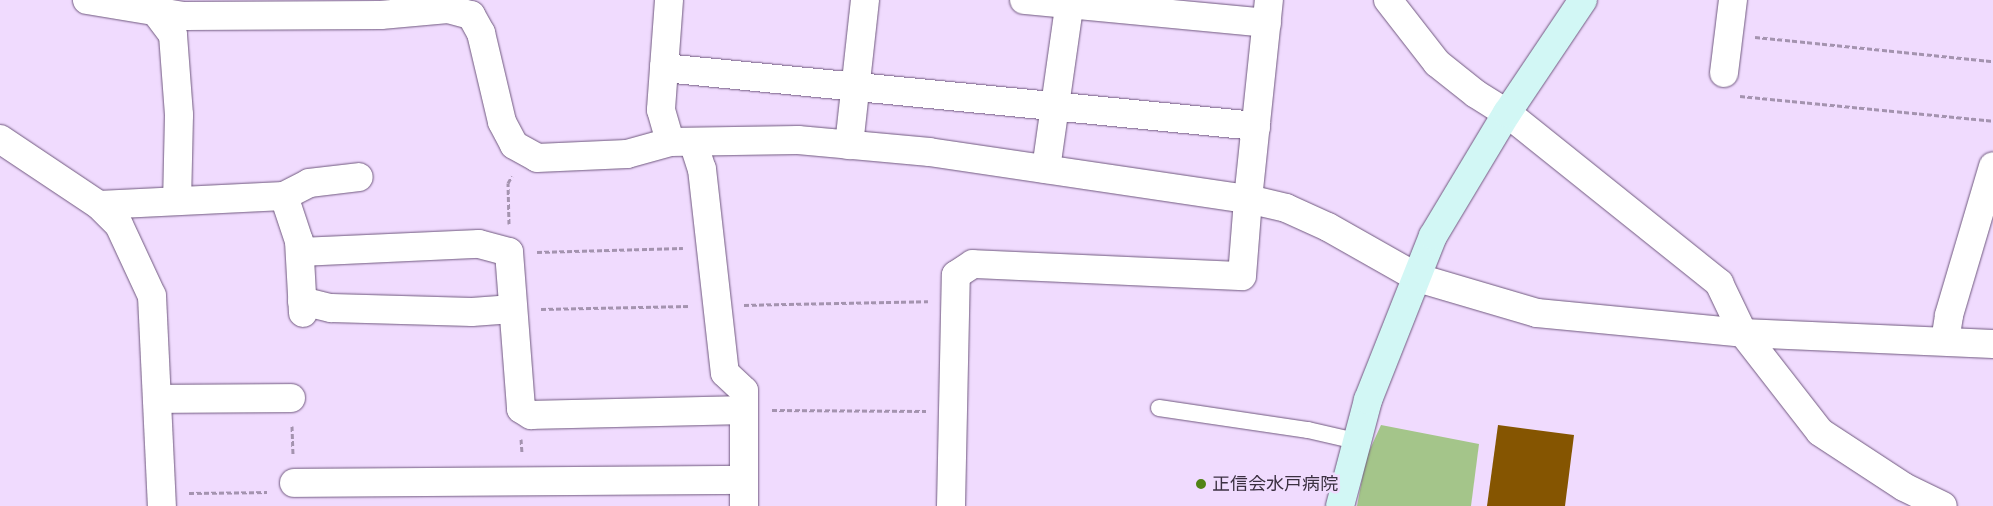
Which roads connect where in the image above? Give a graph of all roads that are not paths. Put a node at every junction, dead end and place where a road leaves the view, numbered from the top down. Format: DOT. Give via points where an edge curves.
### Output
graph roads {
  1 [pos="86,0"];
  2 [pos="669,0"];
  3 [pos="865,0"];
  4 [pos="1024,0"];
  5 [pos="1388,0"];
  6 [pos="1583,0"];
  7 [pos="1733,0"];
  8 [pos="1069,2"];
  9 [pos="449,4"];
  10 [pos="155,6"];
  11 [pos="298,8"];
  12 [pos="1268,12"];
  13 [pos="664,68"];
  14 [pos="1724,73"];
  15 [pos="857,87"];
  16 [pos="1055,106"];
  17 [pos="1507,113"];
  18 [pos="1256,126"];
  19 [pos="0,139"];
  20 [pos="682,142"];
  21 [pos="849,145"];
  22 [pos="1993,166"];
  23 [pos="1046,169"];
  24 [pos="360,177"];
  25 [pos="284,196"];
  26 [pos="1248,199"];
  27 [pos="178,201"];
  28 [pos="99,205"];
  29 [pos="300,252"];
  30 [pos="1418,278"];
  31 [pos="513,310"];
  32 [pos="1743,333"];
  33 [pos="1945,341"];
  34 [pos="1993,344"];
  35 [pos="291,398"];
  36 [pos="157,399"];
  37 [pos="1159,408"];
  38 [pos="744,410"];
  39 [pos="1356,441"];
  40 [pos="294,483"];
  41 [pos="744,493"];
  42 [pos="161,500"];
  43 [pos="952,506"];
  44 [pos="1340,506"];
  45 [pos="1943,506"];
  1 -- 10 [label="street"];
  2 -- 13 [label="street"];
  3 -- 15 [label="street"];
  4 -- 8 [label="street"];
  5 -- 17 [label="street" via="1437,63 1476,94"];
  6 -- 17 [label="street"];
  7 -- 14 [label="street"];
  8 -- 12 [label="street"];
  8 -- 16 [label="street"];
  9 -- 11 [label="street" via="381,15"];
  9 -- 20 [label="street" via="471,15 481,33 502,122 514,145 536,158 627,154"];
  10 -- 11 [label="street" via="184,16"];
  10 -- 27 [label="street" via="174,36 180,115"];
  12 -- 18 [label="street"];
  13 -- 15 [label="street"];
  13 -- 20 [label="street" via="661,110"];
  15 -- 16 [label="street"];
  15 -- 21 [label="street"];
  16 -- 18 [label="street"];
  16 -- 23 [label="street"];
  17 -- 30 [label="street" via="1433,236"];
  17 -- 32 [label="street" via="1719,283"];
  18 -- 26 [label="street"];
  19 -- 28 [label="street"];
  20 -- 21 [label="street" via="798,140"];
  20 -- 38 [label="street" via="702,169 726,373 744,391"];
  21 -- 23 [label="street" via="929,152"];
  22 -- 33 [label="street" via="1949,315"];
  23 -- 26 [label="street"];
  24 -- 25 [label="street" via="309,182"];
  25 -- 27 [label="street"];
  25 -- 29 [label="street"];
  26 -- 30 [label="street" via="1286,208"];
  26 -- 43 [label="street" via="1242,276 973,264 956,275"];
  27 -- 28 [label="street"];
  28 -- 36 [label="street" via="119,225 152,296"];
  29 -- 31 [label="street" via="302,307 472,312"];
  29 -- 31 [label="street" via="478,244 509,252"];
  30 -- 32 [label="street" via="1537,312"];
  30 -- 39 [label="street" via="1368,400"];
  31 -- 38 [label="street" via="521,409 531,415"];
  32 -- 33 [label="street"];
  32 -- 45 [label="street" via="1820,432 1904,487"];
  33 -- 34 [label="street"];
  35 -- 36 [label="street"];
  36 -- 42 [label="street"];
  37 -- 39 [label="lane" via="1308,430"];
  38 -- 41 [label="street"];
  39 -- 44 [label="street"];
  40 -- 41 [label="street" via="522,482"];
}
